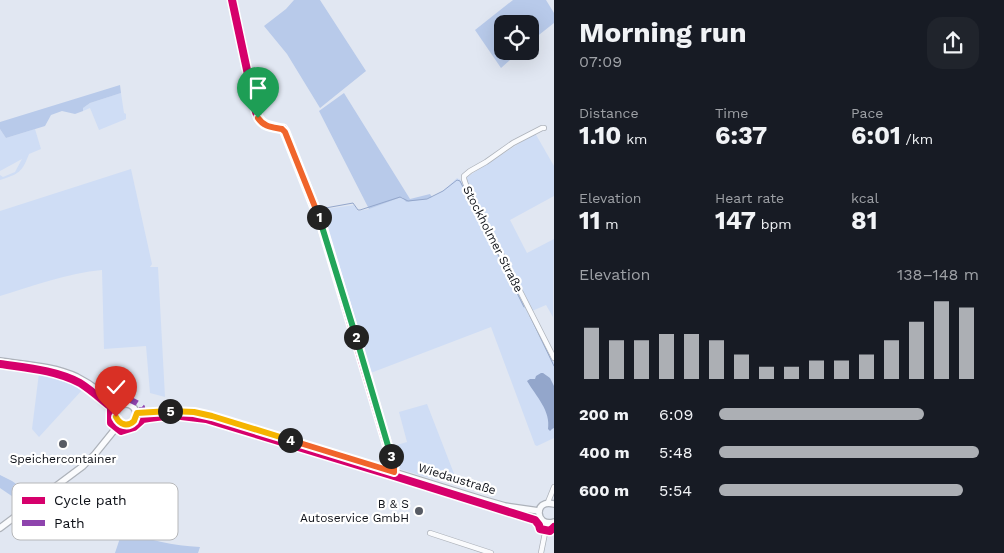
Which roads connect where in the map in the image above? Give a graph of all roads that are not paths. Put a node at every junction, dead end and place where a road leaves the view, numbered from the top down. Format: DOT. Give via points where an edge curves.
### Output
graph roads {
  1 [pos="232,0"];
  2 [pos="544,128"];
  3 [pos="554,358"];
  4 [pos="0,361"];
  5 [pos="119,407"];
  6 [pos="137,413"];
  7 [pos="120,422"];
  8 [pos="394,472"];
  9 [pos="60,483"];
  10 [pos="554,487"];
  11 [pos="551,503"];
  12 [pos="539,511"];
  13 [pos="12,519"];
  14 [pos="554,522"];
  15 [pos="547,523"];
  16 [pos="0,528"];
  17 [pos="430,533"];
  18 [pos="491,553"];
  19 [pos="541,553"];
  1 -- 8 [label="street" via="256,112 264,125 285,132 317,210"];
  2 -- 3 [label="street, Stockholmer Straße" via="512,143 470,171 464,179"];
  4 -- 5 [label="main road" via="66,372 92,386"];
  5 -- 6 [label="main road" via="130,404"];
  5 -- 7 [label="main road" via="116,414"];
  6 -- 7 [label="main road" via="132,423"];
  6 -- 8 [label="main road, Wiedaustraße" via="173,410 212,416"];
  7 -- 9 [label="main road" via="95,454"];
  8 -- 12 [label="main road, Wiedaustraße" via="505,506"];
  10 -- 11 [label="street"];
  11 -- 12 [label="main road" via="542,505"];
  12 -- 15 [label="main road"];
  13 -- 16 [label="main road"];
  14 -- 15 [label="main road"];
  15 -- 19 [label="street"];
  17 -- 18 [label="street"];
}
